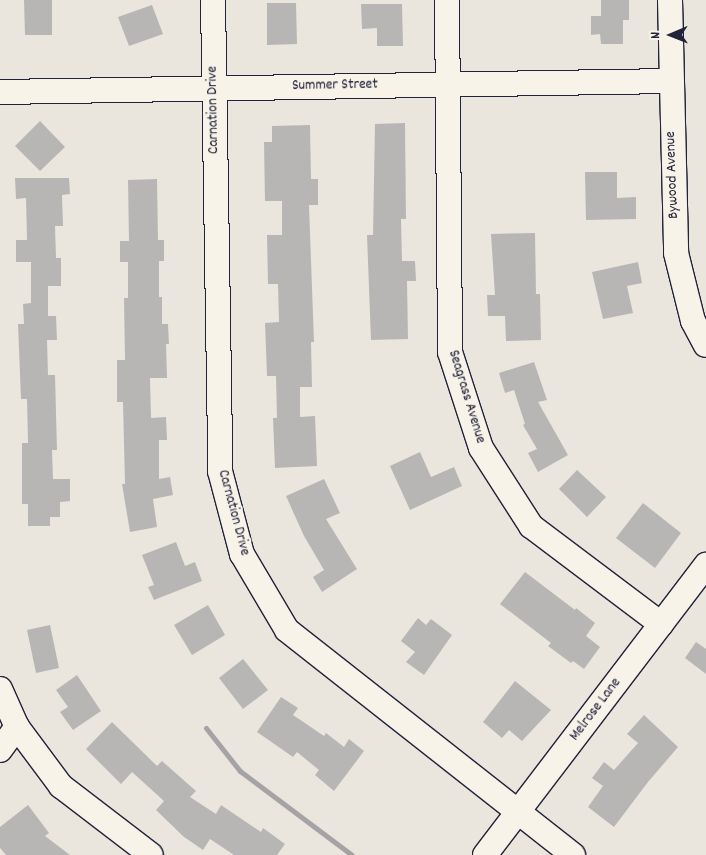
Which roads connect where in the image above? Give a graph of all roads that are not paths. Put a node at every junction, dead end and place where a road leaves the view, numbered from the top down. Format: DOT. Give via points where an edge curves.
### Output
graph roads {
  1 [pos="212,0"];
  2 [pos="447,0"];
  3 [pos="670,0"];
  4 [pos="670,81"];
  5 [pos="448,83"];
  6 [pos="214,89"];
  7 [pos="0,92"];
  8 [pos="706,344"];
  9 [pos="706,565"];
  10 [pos="661,624"];
  11 [pos="0,689"];
  12 [pos="17,727"];
  13 [pos="0,750"];
  14 [pos="518,813"];
  15 [pos="151,855"];
  16 [pos="485,855"];
  17 [pos="573,855"];
  1 -- 6 [label="street, Carnation Drive"];
  2 -- 5 [label="street, Seagrass Avenue"];
  3 -- 4 [label="street, Bywood Avenue"];
  4 -- 5 [label="street, Summer Street"];
  4 -- 8 [label="street, Bywood Avenue" via="676,253 693,321"];
  5 -- 6 [label="street, Summer Street"];
  5 -- 10 [label="street, Seagrass Avenue" via="450,352 481,448 530,526"];
  6 -- 7 [label="street, Summer Street"];
  6 -- 14 [label="street, Carnation Drive" via="220,471 242,554 287,630"];
  9 -- 10 [label="street, Melrose Lane"];
  10 -- 14 [label="street, Melrose Lane"];
  11 -- 12 [label="street"];
  12 -- 13 [label="street"];
  12 -- 15 [label="street" via="61,786"];
  14 -- 16 [label="street, Melrose Lane"];
  14 -- 17 [label="street, Carnation Drive"];
}
